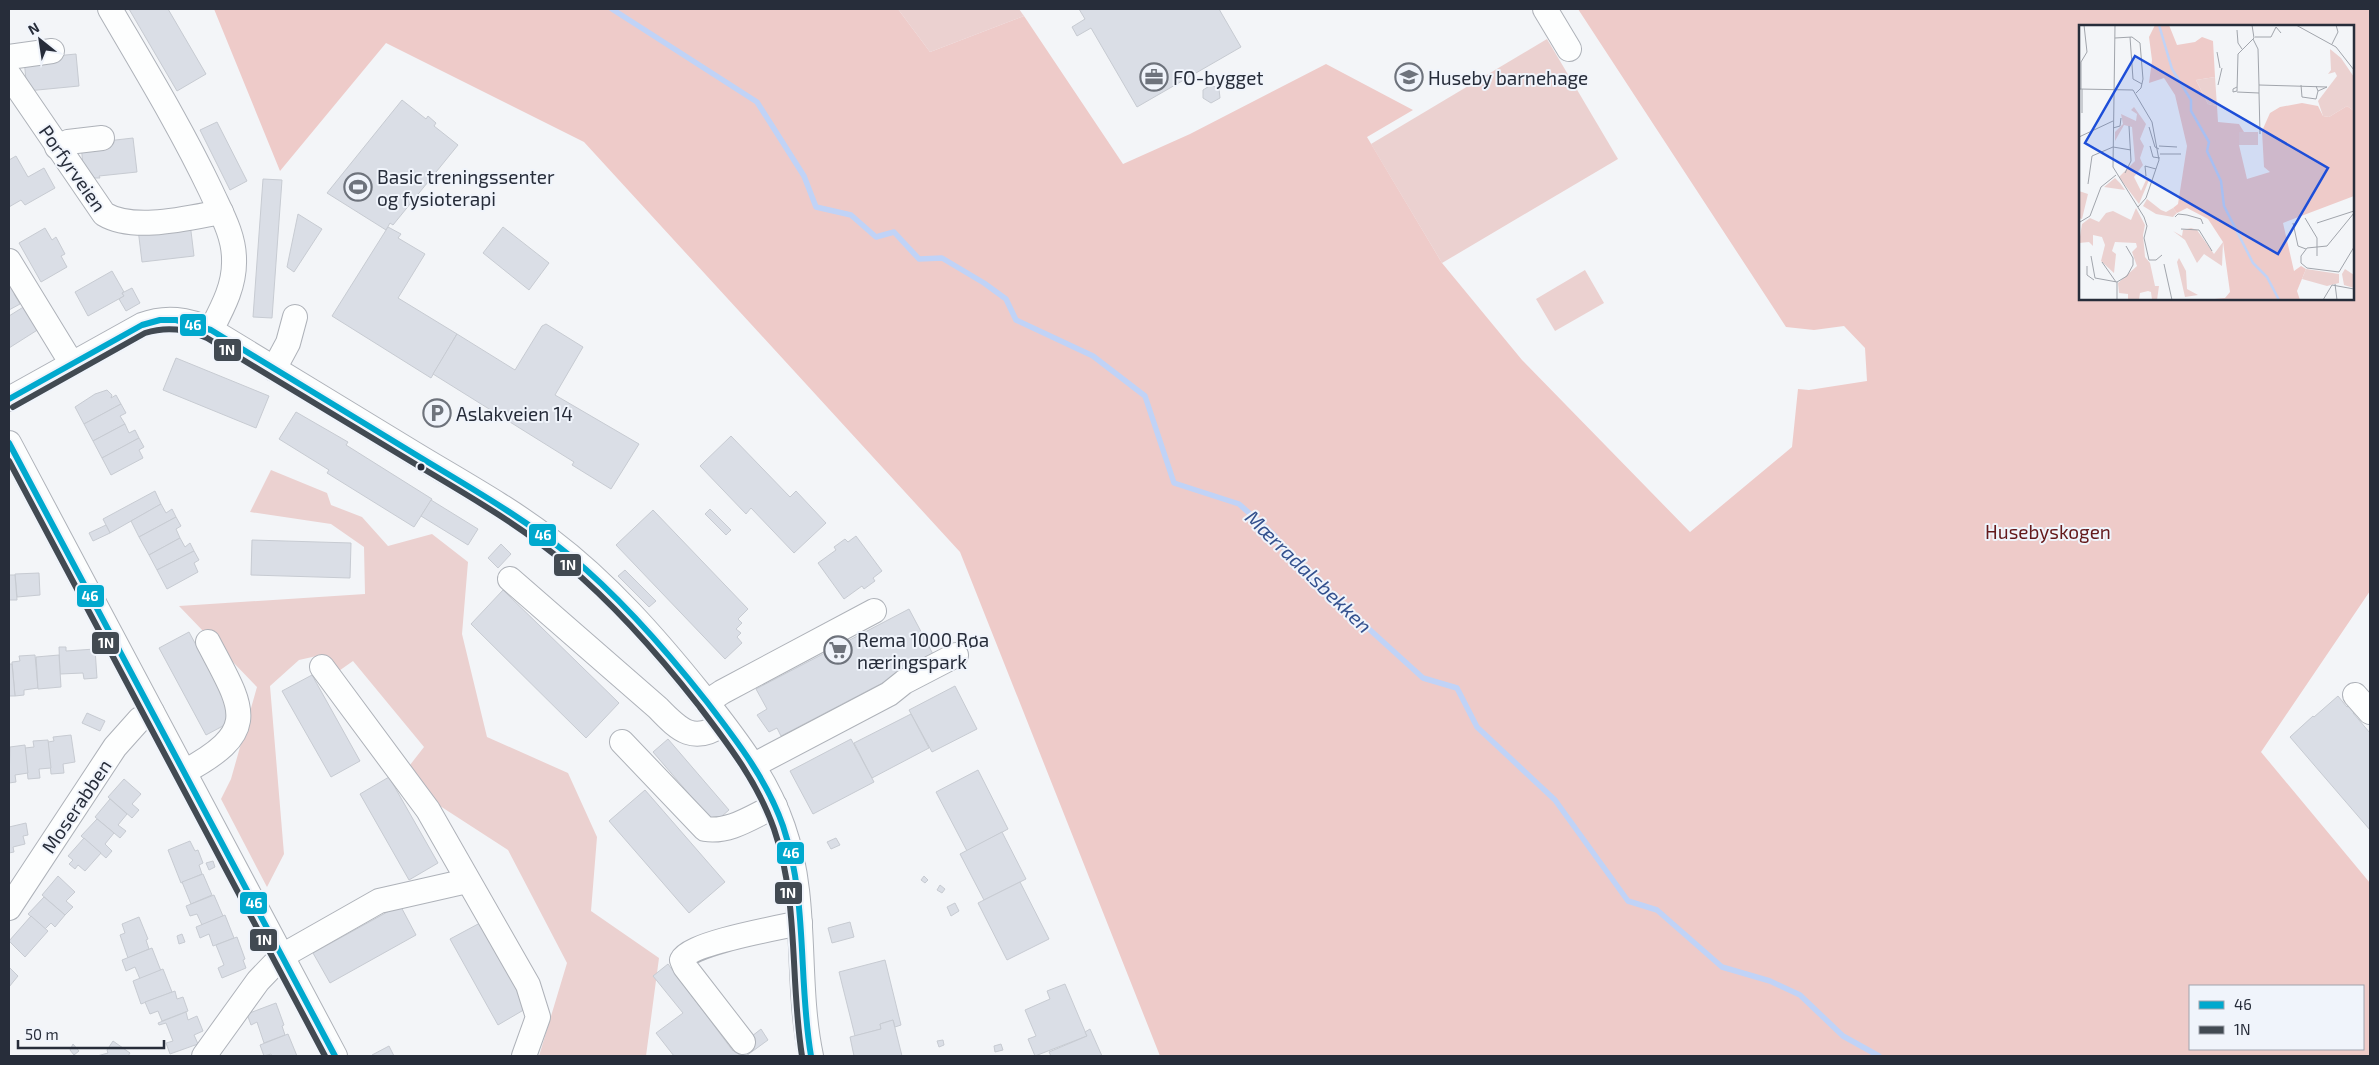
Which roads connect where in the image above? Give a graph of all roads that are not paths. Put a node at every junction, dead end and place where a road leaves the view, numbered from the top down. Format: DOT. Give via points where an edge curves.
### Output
graph roads {
  1 [pos="110,9"];
  2 [pos="1545,9"];
  3 [pos="1569,49"];
  4 [pos="52,51"];
  5 [pos="9,57"];
  6 [pos="9,74"];
  7 [pos="102,138"];
  8 [pos="57,147"];
  9 [pos="221,212"];
  10 [pos="9,261"];
  11 [pos="295,317"];
  12 [pos="211,330"];
  13 [pos="72,364"];
  14 [pos="274,369"];
  15 [pos="9,399"];
  16 [pos="9,443"];
  17 [pos="510,578"];
  18 [pos="874,611"];
  19 [pos="208,642"];
  20 [pos="956,654"];
  21 [pos="322,667"];
  22 [pos="707,702"];
  23 [pos="152,712"];
  24 [pos="723,724"];
  25 [pos="622,742"];
  26 [pos="754,765"];
  27 [pos="184,772"];
  28 [pos="775,806"];
  29 [pos="467,881"];
  30 [pos="9,908"];
  31 [pos="800,923"];
  32 [pos="282,956"];
  33 [pos="743,1042"];
  34 [pos="204,1056"];
  35 [pos="335,1056"];
  36 [pos="524,1056"];
  37 [pos="811,1056"];
  1 -- 9 [label="street" via="172,113"];
  2 -- 3 [label="street"];
  4 -- 5 [label="street"];
  6 -- 8 [label="street, Porfyrveien"];
  7 -- 8 [label="street" via="68,142"];
  8 -- 9 [label="street, Porfyrveien" via="95,205 112,219 140,223"];
  9 -- 12 [label="street" via="233,243 234,272"];
  10 -- 13 [label="street"];
  11 -- 14 [label="street" via="288,343"];
  12 -- 13 [label="street" via="185,321 154,321"];
  12 -- 14 [label="street"];
  13 -- 15 [label="street"];
  14 -- 22 [label="street" via="551,540 631,614"];
  16 -- 23 [label="street"];
  17 -- 24 [label="street" via="658,708 675,727 700,734"];
  18 -- 22 [label="street"];
  19 -- 27 [label="street" via="234,695 239,721 233,734 215,753"];
  20 -- 26 [label="street" via="904,682 889,694"];
  21 -- 29 [label="street" via="428,810"];
  22 -- 24 [label="street"];
  23 -- 27 [label="street"];
  23 -- 30 [label="street, Moserabben" via="140,719 116,747"];
  24 -- 26 [label="street"];
  25 -- 28 [label="street" via="705,829 732,827"];
  26 -- 28 [label="street"];
  27 -- 32 [label="street"];
  28 -- 31 [label="street" via="790,847"];
  29 -- 32 [label="street" via="379,901"];
  29 -- 36 [label="street" via="528,985 538,1017"];
  31 -- 33 [label="street" via="702,946 685,954 682,960 684,967"];
  31 -- 37 [label="street"];
  32 -- 34 [label="street" via="258,981"];
  32 -- 35 [label="street"];
}
